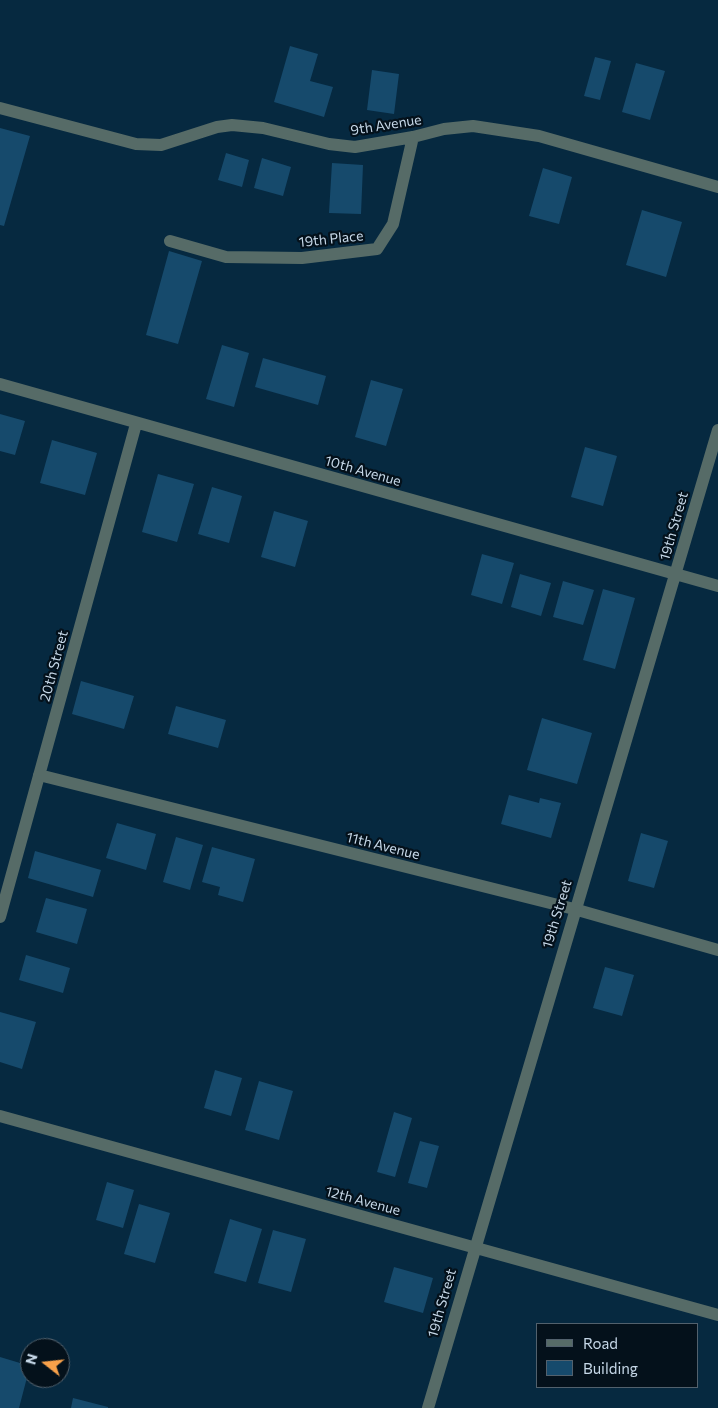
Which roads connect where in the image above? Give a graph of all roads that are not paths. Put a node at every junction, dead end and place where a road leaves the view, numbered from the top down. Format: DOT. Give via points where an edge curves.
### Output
graph roads {
  1 [pos="0,108"];
  2 [pos="413,138"];
  3 [pos="718,187"];
  4 [pos="170,241"];
  5 [pos="0,384"];
  6 [pos="136,424"];
  7 [pos="718,430"];
  8 [pos="675,574"];
  9 [pos="718,586"];
  10 [pos="39,775"];
  11 [pos="574,909"];
  12 [pos="0,917"];
  13 [pos="718,950"];
  14 [pos="0,1116"];
  15 [pos="474,1247"];
  16 [pos="718,1315"];
  17 [pos="428,1408"];
  1 -- 2 [label="street, 9th Avenue" via="136,144 162,145 217,126 232,125 263,128 355,147"];
  2 -- 3 [label="street, 9th Avenue" via="444,129 473,126 539,136"];
  2 -- 4 [label="street, 19th Place" via="393,224 377,249 302,258 226,257"];
  5 -- 6 [label="street, 10th Avenue"];
  6 -- 8 [label="street, 10th Avenue"];
  6 -- 10 [label="street, 20th Street"];
  7 -- 8 [label="street, 19th Street"];
  8 -- 9 [label="street, 10th Avenue"];
  8 -- 11 [label="street, 19th Street"];
  10 -- 11 [label="street, 11th Avenue"];
  10 -- 12 [label="street, 20th Street"];
  11 -- 13 [label="street, 11th Avenue"];
  11 -- 15 [label="street, 19th Street"];
  14 -- 15 [label="street, 12th Avenue"];
  15 -- 16 [label="street, 12th Avenue"];
  15 -- 17 [label="street, 19th Street"];
}
